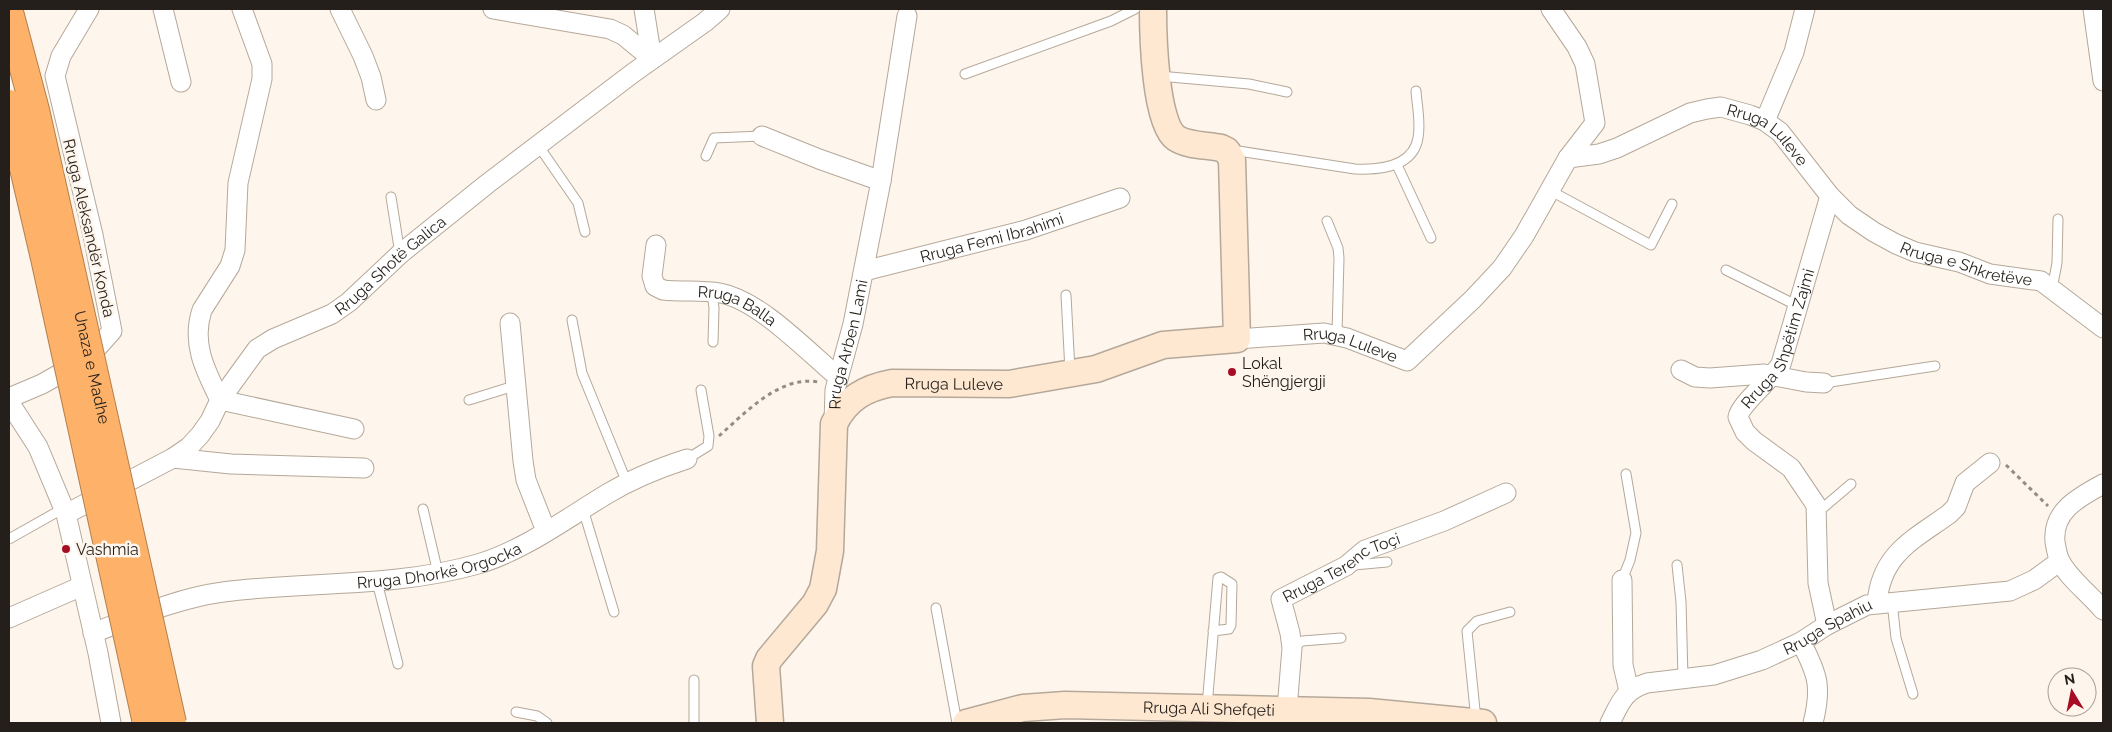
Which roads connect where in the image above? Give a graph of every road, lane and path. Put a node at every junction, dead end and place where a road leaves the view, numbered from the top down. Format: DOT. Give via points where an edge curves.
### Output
graph roads {
  1 [pos="89,9"];
  2 [pos="163,9"];
  3 [pos="242,9"];
  4 [pos="340,9"];
  5 [pos="493,9"];
  6 [pos="644,9"];
  7 [pos="720,9"];
  8 [pos="1135,9"];
  9 [pos="1153,9"];
  10 [pos="1551,9"];
  11 [pos="1806,9"];
  12 [pos="2093,9"];
  13 [pos="9,12"];
  14 [pos="530,12"];
  15 [pos="907,12"];
  16 [pos="652,59"];
  17 [pos="965,74"];
  18 [pos="1157,75"];
  19 [pos="2103,81"];
  20 [pos="181,82"];
  21 [pos="1416,91"];
  22 [pos="1287,92"];
  23 [pos="376,100"];
  24 [pos="9,104"];
  25 [pos="1766,121"];
  26 [pos="762,136"];
  27 [pos="538,145"];
  28 [pos="1221,148"];
  29 [pos="706,156"];
  30 [pos="1568,158"];
  31 [pos="1396,165"];
  32 [pos="881,181"];
  33 [pos="1551,191"];
  34 [pos="1830,196"];
  35 [pos="392,197"];
  36 [pos="1120,198"];
  37 [pos="1672,204"];
  38 [pos="2058,219"];
  39 [pos="1327,221"];
  40 [pos="585,232"];
  41 [pos="1431,238"];
  42 [pos="656,245"];
  43 [pos="400,254"];
  44 [pos="1726,270"];
  45 [pos="864,271"];
  46 [pos="2052,288"];
  47 [pos="712,293"];
  48 [pos="1066,295"];
  49 [pos="1798,306"];
  50 [pos="572,320"];
  51 [pos="510,323"];
  52 [pos="2103,328"];
  53 [pos="1337,334"];
  54 [pos="1237,339"];
  55 [pos="713,342"];
  56 [pos="1935,366"];
  57 [pos="1681,370"];
  58 [pos="1070,374"];
  59 [pos="1774,374"];
  60 [pos="1824,383"];
  61 [pos="836,384"];
  62 [pos="517,385"];
  63 [pos="701,390"];
  64 [pos="9,400"];
  65 [pos="220,400"];
  66 [pos="469,400"];
  67 [pos="354,429"];
  68 [pos="834,429"];
  69 [pos="708,446"];
  70 [pos="174,458"];
  71 [pos="687,459"];
  72 [pos="1990,463"];
  73 [pos="364,468"];
  74 [pos="92,472"];
  75 [pos="1626,474"];
  76 [pos="627,483"];
  77 [pos="1850,484"];
  78 [pos="2103,484"];
  79 [pos="1506,493"];
  80 [pos="583,508"];
  81 [pos="423,510"];
  82 [pos="65,511"];
  83 [pos="1817,513"];
  84 [pos="2060,516"];
  85 [pos="546,531"];
  86 [pos="9,539"];
  87 [pos="134,551"];
  88 [pos="2060,561"];
  89 [pos="1387,562"];
  90 [pos="1677,565"];
  91 [pos="1346,566"];
  92 [pos="438,573"];
  93 [pos="1622,580"];
  94 [pos="377,582"];
  95 [pos="82,586"];
  96 [pos="1885,603"];
  97 [pos="936,608"];
  98 [pos="2103,610"];
  99 [pos="614,612"];
  100 [pos="1510,612"];
  101 [pos="9,618"];
  102 [pos="1827,625"];
  103 [pos="1213,630"];
  104 [pos="93,633"];
  105 [pos="1341,638"];
  106 [pos="1801,642"];
  107 [pos="1292,648"];
  108 [pos="398,664"];
  109 [pos="1682,678"];
  110 [pos="694,680"];
  111 [pos="1629,691"];
  112 [pos="1913,694"];
  113 [pos="1207,709"];
  114 [pos="1287,709"];
  115 [pos="516,712"];
  116 [pos="1368,718"];
  117 [pos="111,723"];
  118 [pos="136,723"];
  119 [pos="147,723"];
  120 [pos="172,723"];
  121 [pos="185,723"];
  122 [pos="547,723"];
  123 [pos="694,723"];
  124 [pos="770,723"];
  125 [pos="957,723"];
  126 [pos="966,723"];
  127 [pos="1480,723"];
  128 [pos="1610,723"];
  129 [pos="1813,723"];
  1 -- 64 [label="street, Rruga Aleksandër Konda" via="61,56 55,76 112,331 88,358"];
  2 -- 20 [label="street"];
  3 -- 65 [label="street" via="262,64 262,79 238,183 230,266 202,310 197,328 200,357"];
  4 -- 23 [label="street" via="363,56"];
  5 -- 14 [label="street"];
  6 -- 16 [label="street"];
  7 -- 16 [label="street, Rruga Shotë Galica"];
  8 -- 17 [label="lane" via="1111,21"];
  9 -- 18 [label="street"];
  10 -- 30 [label="street" via="1585,64 1595,123"];
  11 -- 25 [label="street" via="1794,52"];
  12 -- 19 [label="street"];
  13 -- 87 [label="highway, Unaza e Madhe, bridge" via="35,110"];
  14 -- 16 [label="street" via="610,29 623,35"];
  15 -- 32 [label="street, Rruga Arben Lami"];
  16 -- 27 [label="street, Rruga Shotë Galica"];
  18 -- 22 [label="lane" via="1249,84"];
  18 -- 28 [label="street" via="1164,119 1171,134 1186,142"];
  21 -- 31 [label="lane" via="1418,137 1414,149"];
  24 -- 74 [label="highway, Unaza e Madhe, bridge"];
  25 -- 30 [label="street, Rruga Luleve" via="1721,107 1706,109 1690,113 1608,151"];
  25 -- 34 [label="street, Rruga Luleve" via="1780,132"];
  26 -- 29 [label="lane" via="714,138"];
  26 -- 32 [label="street"];
  27 -- 40 [label="lane" via="578,203"];
  27 -- 43 [label="street, Rruga Shotë Galica"];
  28 -- 31 [label="lane" via="1355,169 1373,170"];
  28 -- 54 [label="street" via="1232,160"];
  30 -- 33 [label="street, Rruga Luleve"];
  31 -- 41 [label="lane"];
  32 -- 45 [label="street, Rruga Arben Lami"];
  33 -- 37 [label="lane" via="1651,246"];
  33 -- 53 [label="street, Rruga Luleve" via="1502,268 1407,361"];
  34 -- 46 [label="street, Rruga e Shkretëve" via="1849,215 1914,252 1959,262 1990,274 2042,281"];
  34 -- 49 [label="street, Rruga Shpëtim Zajmi"];
  35 -- 43 [label="lane"];
  36 -- 45 [label="street, Rruga Femi Ibrahimi" via="1026,230"];
  38 -- 46 [label="lane" via="2057,263"];
  39 -- 53 [label="lane" via="1339,258"];
  42 -- 47 [label="street, Rruga Balla" via="652,276 655,286 663,290"];
  43 -- 65 [label="street, Rruga Shotë Galica" via="332,314 257,349"];
  44 -- 49 [label="lane"];
  45 -- 61 [label="street, Rruga Arben Lami" via="854,324"];
  46 -- 52 [label="street, Rruga e Shkretëve"];
  47 -- 55 [label="lane"];
  47 -- 61 [label="street, Rruga Balla" via="742,300 764,314"];
  48 -- 58 [label="lane"];
  49 -- 59 [label="street, Rruga Shpëtim Zajmi" via="1781,364"];
  50 -- 76 [label="lane" via="582,373"];
  51 -- 62 [label="street"];
  53 -- 54 [label="street, Rruga Luleve"];
  54 -- 58 [label="street, Rruga Luleve" via="1163,345 1117,363"];
  56 -- 60 [label="lane"];
  57 -- 59 [label="street" via="1695,377 1710,378"];
  58 -- 68 [label="street, Rruga Luleve" via="1009,384 907,382 875,386 850,400 840,412"];
  59 -- 60 [label="street"];
  59 -- 83 [label="street, Rruga Shpëtim Zajmi" via="1743,406 1738,417 1754,441 1791,468 1816,505"];
  61 -- 68 [label="street, Rruga Arben Lami"];
  61 -- 69 [label="path" via="815,381 784,386"];
  62 -- 66 [label="lane"];
  62 -- 85 [label="street" via="526,480"];
  63 -- 69 [label="lane"];
  64 -- 82 [label="street, Rruga Aleksandër Konda" via="38,447"];
  65 -- 67 [label="street"];
  65 -- 70 [label="street, Rruga Shotë Galica" via="200,435"];
  68 -- 124 [label="street, Rruga Arben Lami" via="830,551 825,580 814,604 766,666"];
  69 -- 71 [label="lane, Rruga Dhorkë Orgocka"];
  70 -- 73 [label="street" via="231,464"];
  70 -- 82 [label="street, Rruga Shotë Galica"];
  71 -- 76 [label="street, Rruga Dhorkë Orgocka"];
  72 -- 84 [label="path" via="2002,460"];
  72 -- 96 [label="street" via="1965,483 1950,514 1898,552 1888,565 1881,578"];
  74 -- 118 [label="highway, bridge" via="92,526"];
  74 -- 119 [label="highway, Unaza e Madhe, bridge"];
  75 -- 93 [label="lane" via="1636,533"];
  76 -- 80 [label="street, Rruga Dhorkë Orgocka"];
  77 -- 83 [label="lane"];
  78 -- 84 [label="street" via="2080,496"];
  79 -- 91 [label="street, Rruga Terenc Toçi" via="1419,532 1365,550"];
  80 -- 85 [label="street, Rruga Dhorkë Orgocka"];
  80 -- 99 [label="lane"];
  81 -- 92 [label="lane"];
  82 -- 86 [label="lane"];
  82 -- 95 [label="street, Rruga Aleksandër Konda"];
  83 -- 102 [label="street, Rruga Shpëtim Zajmi" via="1818,583"];
  84 -- 88 [label="street" via="2055,536"];
  85 -- 92 [label="street, Rruga Dhorkë Orgocka" via="495,558"];
  87 -- 120 [label="highway, Unaza e Madhe, bridge"];
  87 -- 121 [label="highway, bridge" via="159,604"];
  88 -- 96 [label="street, Rruga Spahiu" via="2034,580 2010,590"];
  88 -- 98 [label="street"];
  89 -- 91 [label="lane"];
  90 -- 109 [label="lane"];
  91 -- 107 [label="street, Rruga Terenc Toçi" via="1281,599"];
  92 -- 94 [label="street, Rruga Dhorkë Orgocka"];
  93 -- 111 [label="street" via="1623,665"];
  94 -- 104 [label="street, Rruga Dhorkë Orgocka" via="220,593 164,606"];
  94 -- 108 [label="lane"];
  95 -- 101 [label="street"];
  95 -- 104 [label="street, Rruga Aleksandër Konda"];
  96 -- 102 [label="street, Rruga Spahiu" via="1858,608"];
  96 -- 112 [label="lane"];
  97 -- 125 [label="lane"];
  100 -- 127 [label="lane" via="1477,621 1468,631"];
  102 -- 106 [label="street, Rruga Spahiu"];
  103 -- 103 [label="lane" via="1218,578 1221,576 1232,584 1231,625 1225,631"];
  103 -- 113 [label="lane"];
  104 -- 117 [label="street, Rruga Aleksandër Konda"];
  105 -- 107 [label="lane" via="1302,641"];
  106 -- 109 [label="street, Rruga Spahiu" via="1734,670"];
  106 -- 129 [label="street" via="1818,682"];
  107 -- 114 [label="street, Rruga Terenc Toçi"];
  109 -- 111 [label="street, Rruga Spahiu" via="1647,683"];
  110 -- 123 [label="lane"];
  111 -- 128 [label="street"];
  113 -- 114 [label="street, Rruga Ali Shefqeti"];
  113 -- 126 [label="street, Rruga Ali Shefqeti" via="1048,705"];
  114 -- 116 [label="street, Rruga Ali Shefqeti"];
  115 -- 122 [label="lane" via="537,716"];
  116 -- 127 [label="street, Rruga Ali Shefqeti"];
}
